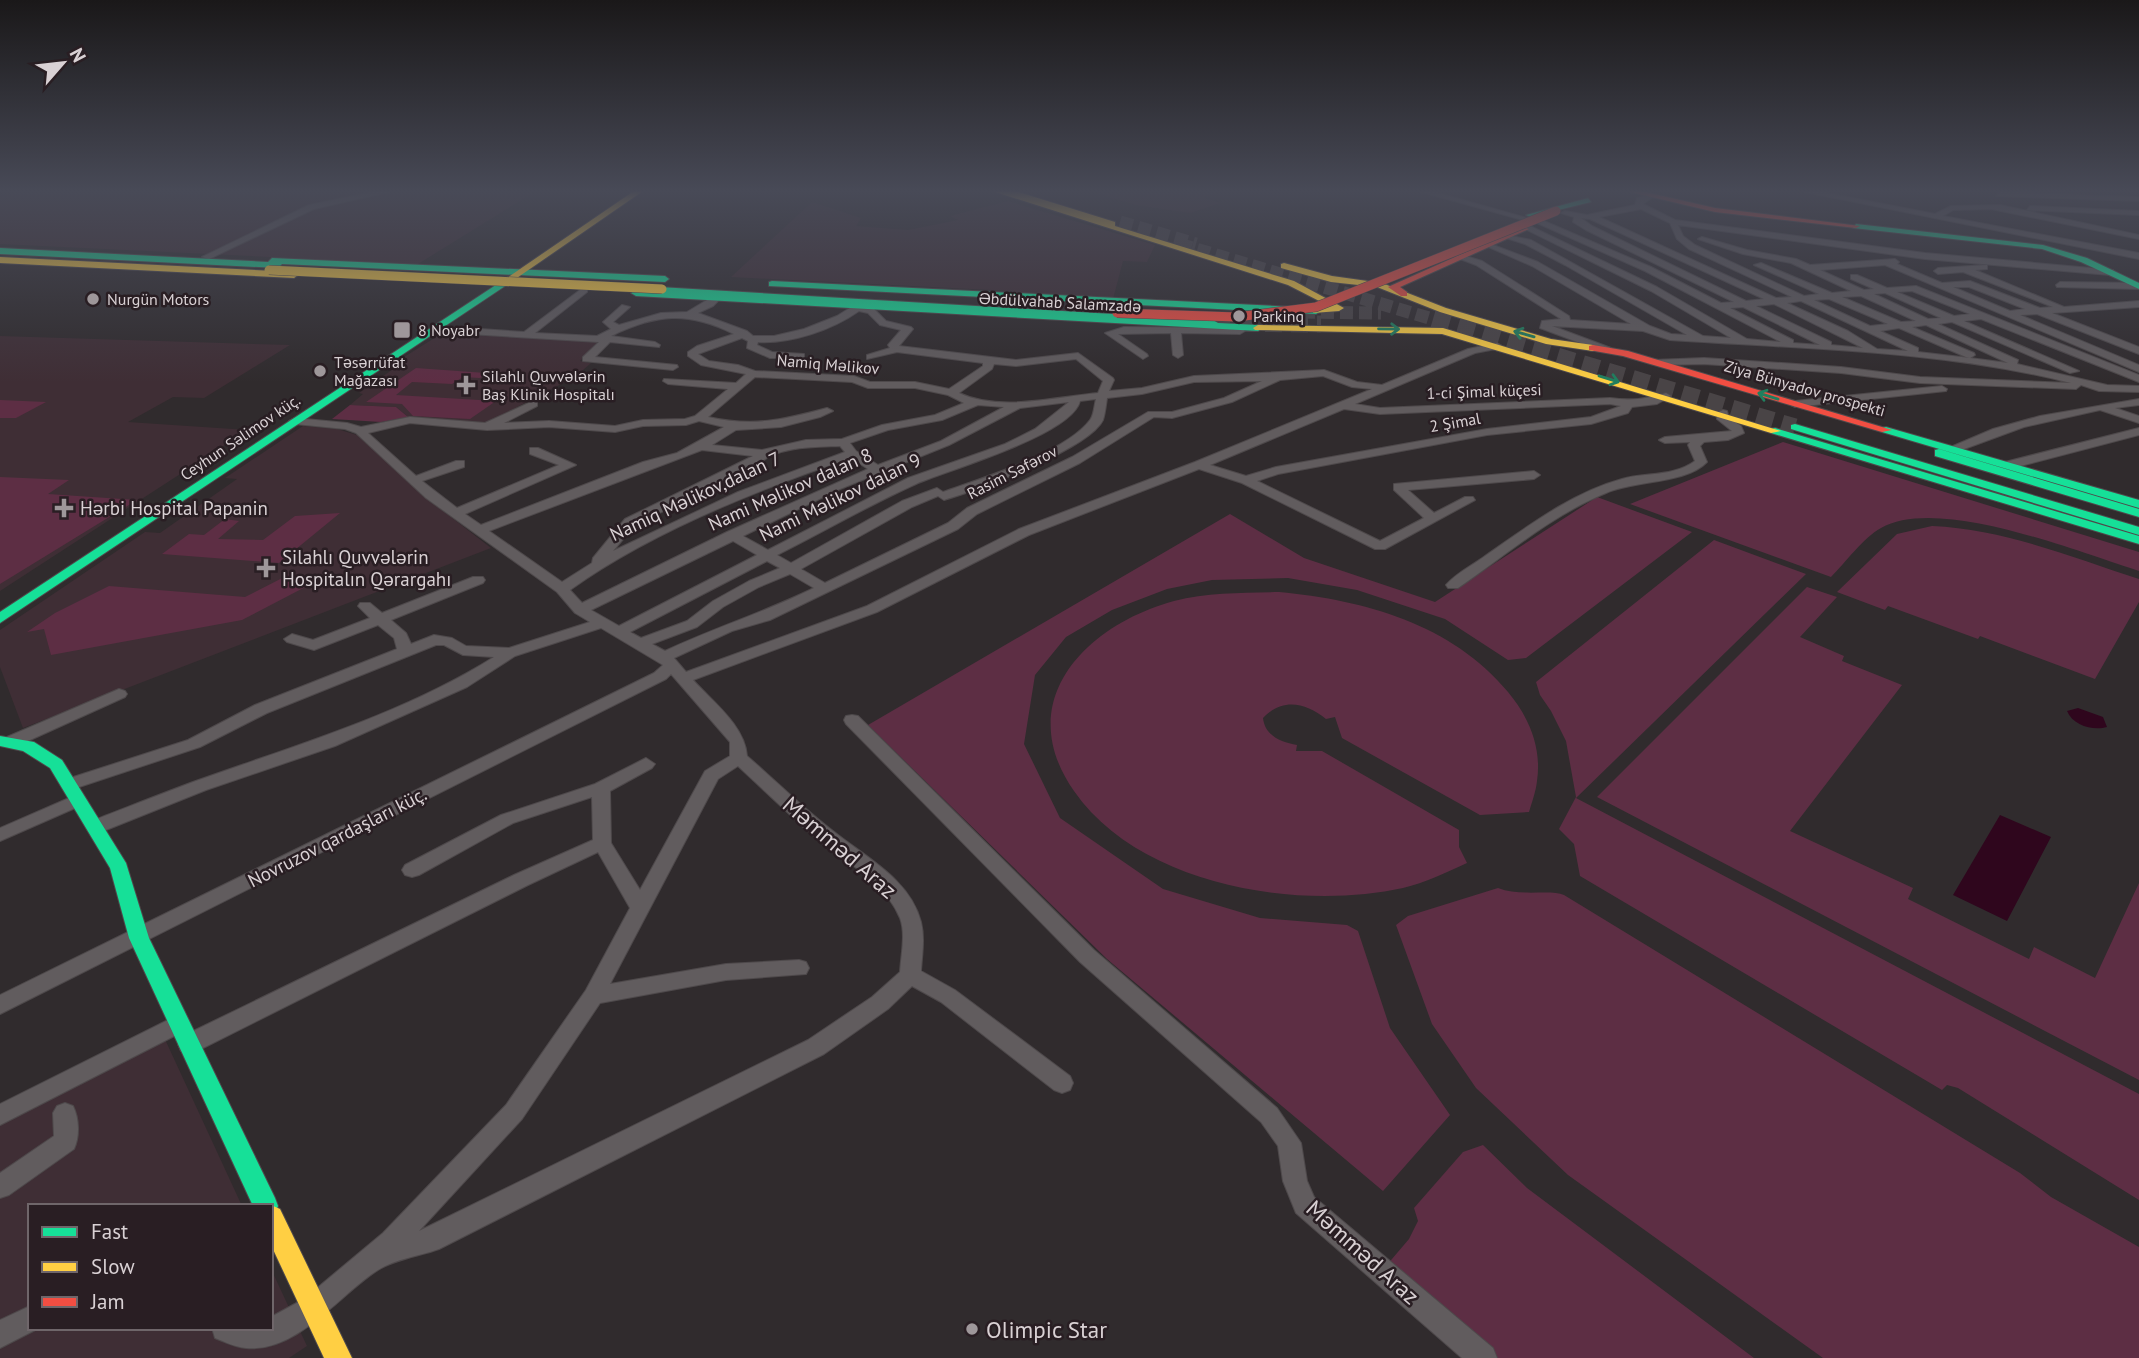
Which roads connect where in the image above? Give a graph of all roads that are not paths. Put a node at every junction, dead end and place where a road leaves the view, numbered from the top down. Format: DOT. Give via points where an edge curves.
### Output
graph roads {
  1 [pos="22,254"];
  2 [pos="86,254"];
  3 [pos="226,254"];
  4 [pos="526,254"];
  5 [pos="531,254"];
  6 [pos="550,254"];
  7 [pos="1196,254"];
  8 [pos="1243,254"];
  9 [pos="1434,254"];
  10 [pos="1456,254"];
  11 [pos="1465,254"];
  12 [pos="1508,254"];
  13 [pos="1553,254"];
  14 [pos="1589,254"];
  15 [pos="1613,254"];
  16 [pos="1644,254"];
  17 [pos="1681,254"];
  18 [pos="1708,254"];
  19 [pos="1758,254"];
  20 [pos="1803,254"];
  21 [pos="1911,254"];
  22 [pos="2066,254"];
  23 [pos="188,256"];
  24 [pos="1429,256"];
  25 [pos="1925,256"];
  26 [pos="1454,259"];
  27 [pos="1793,261"];
  28 [pos="160,263"];
  29 [pos="241,263"];
  30 [pos="209,264"];
  31 [pos="1887,264"];
  32 [pos="2020,264"];
  33 [pos="1758,265"];
  34 [pos="475,269"];
  35 [pos="1806,269"];
  36 [pos="1964,269"];
  37 [pos="1938,271"];
  38 [pos="1391,272"];
  39 [pos="1775,272"];
  40 [pos="1751,275"];
  41 [pos="519,276"];
  42 [pos="1854,277"];
  43 [pos="2109,279"];
  44 [pos="1351,282"];
  45 [pos="455,283"];
  46 [pos="762,284"];
  47 [pos="493,285"];
  48 [pos="1941,285"];
  49 [pos="2060,285"];
  50 [pos="665,286"];
  51 [pos="2139,286"];
  52 [pos="1404,288"];
  53 [pos="1882,289"];
  54 [pos="584,290"];
  55 [pos="810,291"];
  56 [pos="1857,293"];
  57 [pos="1826,295"];
  58 [pos="716,297"];
  59 [pos="839,297"];
  60 [pos="1800,298"];
  61 [pos="1773,301"];
  62 [pos="1746,303"];
  63 [pos="2139,303"];
  64 [pos="865,304"];
  65 [pos="1722,306"];
  66 [pos="625,307"];
  67 [pos="1232,308"];
  68 [pos="2063,308"];
  69 [pos="1161,309"];
  70 [pos="949,310"];
  71 [pos="1061,310"];
  72 [pos="2035,310"];
  73 [pos="1326,311"];
  74 [pos="2009,313"];
  75 [pos="687,315"];
  76 [pos="1982,316"];
  77 [pos="1956,319"];
  78 [pos="1122,322"];
  79 [pos="1927,322"];
  80 [pos="1213,323"];
  81 [pos="1564,323"];
  82 [pos="1898,325"];
  83 [pos="619,328"];
  84 [pos="1340,328"];
  85 [pos="436,329"];
  86 [pos="1284,329"];
  87 [pos="1644,329"];
  88 [pos="1868,329"];
  89 [pos="1176,330"];
  90 [pos="812,332"];
  91 [pos="526,335"];
  92 [pos="749,336"];
  93 [pos="602,340"];
  94 [pos="1704,341"];
  95 [pos="1745,342"];
  96 [pos="655,345"];
  97 [pos="1795,345"];
  98 [pos="1497,346"];
  99 [pos="1835,348"];
  100 [pos="896,349"];
  101 [pos="1607,350"];
  102 [pos="1874,350"];
  103 [pos="2139,351"];
  104 [pos="1178,355"];
  105 [pos="1924,355"];
  106 [pos="800,356"];
  107 [pos="1143,356"];
  108 [pos="871,357"];
  109 [pos="989,361"];
  110 [pos="1657,362"];
  111 [pos="1992,364"];
  112 [pos="673,367"];
  113 [pos="2029,369"];
  114 [pos="2139,369"];
  115 [pos="753,374"];
  116 [pos="778,375"];
  117 [pos="1278,377"];
  118 [pos="2139,379"];
  119 [pos="668,380"];
  120 [pos="1920,380"];
  121 [pos="2086,381"];
  122 [pos="1979,384"];
  123 [pos="737,386"];
  124 [pos="1386,386"];
  125 [pos="2106,388"];
  126 [pos="2139,389"];
  127 [pos="1931,390"];
  128 [pos="951,393"];
  129 [pos="1102,395"];
  130 [pos="1666,396"];
  131 [pos="1075,399"];
  132 [pos="976,402"];
  133 [pos="2139,402"];
  134 [pos="533,404"];
  135 [pos="1628,404"];
  136 [pos="1017,405"];
  137 [pos="1342,405"];
  138 [pos="2100,406"];
  139 [pos="827,411"];
  140 [pos="1723,413"];
  141 [pos="1800,417"];
  142 [pos="699,418"];
  143 [pos="2139,420"];
  144 [pos="295,421"];
  145 [pos="734,426"];
  146 [pos="487,427"];
  147 [pos="360,431"];
  148 [pos="2139,431"];
  149 [pos="1665,440"];
  150 [pos="1699,440"];
  151 [pos="843,442"];
  152 [pos="703,447"];
  153 [pos="1952,450"];
  154 [pos="534,451"];
  155 [pos="762,454"];
  156 [pos="852,454"];
  157 [pos="460,464"];
  158 [pos="1199,465"];
  159 [pos="2009,465"];
  160 [pos="882,468"];
  161 [pos="1534,475"];
  162 [pos="415,480"];
  163 [pos="1246,480"];
  164 [pos="912,481"];
  165 [pos="941,494"];
  166 [pos="1469,500"];
  167 [pos="2139,504"];
  168 [pos="972,511"];
  169 [pos="2139,512"];
  170 [pos="454,514"];
  171 [pos="1433,519"];
  172 [pos="2139,521"];
  173 [pos="478,531"];
  174 [pos="2139,531"];
  175 [pos="732,535"];
  176 [pos="2139,540"];
  177 [pos="765,555"];
  178 [pos="597,563"];
  179 [pos="792,568"];
  180 [pos="478,580"];
  181 [pos="1453,585"];
  182 [pos="824,588"];
  183 [pos="562,589"];
  184 [pos="26,601"];
  185 [pos="3,602"];
  186 [pos="365,606"];
  187 [pos="580,610"];
  188 [pos="0,619"];
  189 [pos="382,620"];
  190 [pos="600,623"];
  191 [pos="618,632"];
  192 [pos="292,639"];
  193 [pos="641,643"];
  194 [pos="405,651"];
  195 [pos="510,653"];
  196 [pos="673,668"];
  197 [pos="119,694"];
  198 [pos="852,720"];
  199 [pos="7,741"];
  200 [pos="738,758"];
  201 [pos="646,764"];
  202 [pos="601,788"];
  203 [pos="73,793"];
  204 [pos="95,827"];
  205 [pos="0,835"];
  206 [pos="602,843"];
  207 [pos="412,870"];
  208 [pos="641,909"];
  209 [pos="139,938"];
  210 [pos="799,968"];
  211 [pos="910,975"];
  212 [pos="593,996"];
  213 [pos="0,1004"];
  214 [pos="178,1024"];
  215 [pos="189,1044"];
  216 [pos="1062,1083"];
  217 [pos="65,1113"];
  218 [pos="0,1115"];
  219 [pos="0,1187"];
  220 [pos="265,1204"];
  221 [pos="273,1221"];
  222 [pos="371,1259"];
  223 [pos="314,1307"];
  224 [pos="28,1320"];
  225 [pos="228,1330"];
  226 [pos="273,1330"];
  227 [pos="273,1330"];
  228 [pos="0,1334"];
  229 [pos="338,1358"];
  230 [pos="1483,1358"];
  1 -- 28 [label="main road, Əbdülvahab Salamzadə"];
  2 -- 23 [label="main road, Əbdülvahab Salamzadə"];
  3 -- 30 [label="street"];
  4 -- 34 [label="main road" via="505,265"];
  5 -- 41 [label="main road"];
  6 -- 41 [label="main road"];
  7 -- 73 [label="main road" via="1291,283 1339,307"];
  8 -- 44 [label="main road"];
  9 -- 24 [label="main road"];
  10 -- 78 [label="main road, bridge" via="1306,309"];
  11 -- 26 [label="main road"];
  12 -- 87 [label="street"];
  13 -- 94 [label="street"];
  14 -- 95 [label="street"];
  15 -- 65 [label="street"];
  16 -- 62 [label="street"];
  17 -- 61 [label="street"];
  18 -- 40 [label="street"];
  19 -- 27 [label="street"];
  20 -- 27 [label="street"];
  21 -- 25 [label="street"];
  22 -- 43 [label="main road"];
  23 -- 28 [label="main road"];
  23 -- 30 [label="main road, Əbdülvahab Salamzadə"];
  24 -- 26 [label="main road" via="1425,260 1436,263"];
  24 -- 38 [label="main road"];
  25 -- 31 [label="street"];
  25 -- 32 [label="street"];
  26 -- 52 [label="main road"];
  26 -- 81 [label="street" via="1479,263 1554,308 1566,318"];
  27 -- 35 [label="street"];
  28 -- 29 [label="main road, Əbdülvahab Salamzadə"];
  28 -- 30 [label="main road, Əbdülvahab Salamzadə"];
  29 -- 30 [label="main road"];
  29 -- 34 [label="main road, Əbdülvahab Salamzadə"];
  29 -- 50 [label="main road, Əbdülvahab Salamzadə"];
  30 -- 45 [label="main road, Əbdülvahab Salamzadə"];
  31 -- 35 [label="street"];
  31 -- 48 [label="street"];
  32 -- 36 [label="street"];
  32 -- 43 [label="street" via="2084,271"];
  33 -- 39 [label="street"];
  34 -- 41 [label="main road, Əbdülvahab Salamzadə"];
  34 -- 45 [label="main road" via="484,273 472,281"];
  35 -- 39 [label="street"];
  35 -- 56 [label="street"];
  36 -- 37 [label="street"];
  36 -- 68 [label="street"];
  38 -- 44 [label="main road"];
  38 -- 52 [label="main road" via="1407,276"];
  39 -- 40 [label="street"];
  39 -- 57 [label="street"];
  40 -- 60 [label="street"];
  41 -- 46 [label="main road, Əbdülvahab Salamzadə" via="519,283 530,275 549,272"];
  41 -- 47 [label="main road"];
  41 -- 47 [label="main road, Əbdülvahab Salamzadə"];
  41 -- 54 [label="main road, Əbdülvahab Salamzadə"];
  42 -- 53 [label="street"];
  43 -- 49 [label="street"];
  43 -- 51 [label="main road"];
  43 -- 63 [label="street"];
  44 -- 52 [label="main road"];
  45 -- 47 [label="main road, Əbdülvahab Salamzadə"];
  46 -- 55 [label="main road"];
  46 -- 67 [label="main road, Əbdülvahab Salamzadə"];
  47 -- 85 [label="main road, Ceyhun Səlimov küç."];
  47 -- 185 [label="main road, Ceyhun Səlimov küç."];
  48 -- 72 [label="street" via="1970,284"];
  48 -- 74 [label="street"];
  50 -- 55 [label="main road, Əbdülvahab Salamzadə"];
  50 -- 59 [label="main road, Əbdülvahab Salamzadə"];
  101 -- 52 [label="main road, Ziya Bünyadov prospekti, one-way" via="1560,344 1458,315"];
  53 -- 56 [label="street"];
  53 -- 76 [label="street" via="1916,288"];
  53 -- 77 [label="street"];
  54 -- 58 [label="main road, Əbdülvahab Salamzadə"];
  54 -- 91 [label="street"];
  55 -- 69 [label="main road, Əbdülvahab Salamzadə"];
  55 -- 71 [label="main road"];
  56 -- 57 [label="street"];
  56 -- 79 [label="street"];
  57 -- 60 [label="street"];
  57 -- 82 [label="street"];
  58 -- 64 [label="main road, Əbdülvahab Salamzadə"];
  58 -- 75 [label="street"];
  59 -- 64 [label="main road, Əbdülvahab Salamzadə"];
  59 -- 71 [label="main road"];
  60 -- 61 [label="street"];
  60 -- 88 [label="street"];
  61 -- 62 [label="street"];
  61 -- 102 [label="street"];
  62 -- 65 [label="street"];
  62 -- 99 [label="street"];
  63 -- 68 [label="street"];
  64 -- 70 [label="main road, Əbdülvahab Salamzadə"];
  64 -- 70 [label="main road"];
  64 -- 90 [label="street"];
  64 -- 100 [label="street" via="883,323 908,329 893,345"];
  65 -- 97 [label="street"];
  66 -- 83 [label="street" via="608,322"];
  67 -- 73 [label="main road"];
  67 -- 86 [label="main road" via="1297,323"];
  68 -- 72 [label="street"];
  70 -- 78 [label="main road, Əbdülvahab Salamzadə"];
  70 -- 80 [label="main road, Əbdülvahab Salamzadə"];
  71 -- 78 [label="main road"];
  72 -- 74 [label="street"];
  72 -- 103 [label="street"];
  73 -- 84 [label="main road" via="1308,320"];
  74 -- 76 [label="street"];
  74 -- 114 [label="street"];
  75 -- 83 [label="street" via="636,321"];
  75 -- 92 [label="street"];
  76 -- 77 [label="street"];
  76 -- 118 [label="street"];
  77 -- 79 [label="street"];
  77 -- 121 [label="street" via="2091,378"];
  78 -- 86 [label="main road, Əbdülvahab Salamzadə"];
  78 -- 89 [label="street"];
  78 -- 107 [label="street" via="1109,334"];
  79 -- 82 [label="street"];
  79 -- 113 [label="street"];
  81 -- 87 [label="street"];
  81 -- 101 [label="street" via="1542,325"];
  82 -- 88 [label="street"];
  82 -- 111 [label="street"];
  83 -- 93 [label="street"];
  84 -- 86 [label="main road, Əbdülvahab Salamzadə"];
  84 -- 98 [label="main road, Əbdülvahab Salamzadə, one-way" via="1447,332"];
  85 -- 91 [label="street"];
  85 -- 144 [label="main road, Ceyhun Səlimov küç."];
  86 -- 89 [label="street"];
  87 -- 94 [label="street"];
  88 -- 105 [label="street"];
  89 -- 104 [label="street"];
  90 -- 92 [label="street"];
  90 -- 106 [label="street" via="811,347"];
  91 -- 93 [label="street"];
  92 -- 106 [label="street" via="759,353"];
  92 -- 115 [label="street" via="694,349 692,354 701,362"];
  93 -- 96 [label="street"];
  93 -- 112 [label="street" via="587,359"];
  94 -- 95 [label="street"];
  95 -- 97 [label="street"];
  97 -- 99 [label="street"];
  98 -- 124 [label="street" via="1472,351"];
  98 -- 130 [label="main road, one-way"];
  99 -- 102 [label="street"];
  100 -- 108 [label="street"];
  100 -- 109 [label="street"];
  101 -- 110 [label="main road, Ziya Bünyadov prospekti"];
  102 -- 105 [label="street"];
  105 -- 111 [label="street"];
  106 -- 116 [label="street"];
  109 -- 128 [label="street" via="988,367"];
  109 -- 129 [label="street" via="1080,357 1109,378"];
  110 -- 120 [label="street" via="1765,365"];
  141 -- 110 [label="main road, Ziya Bünyadov prospekti, one-way"];
  111 -- 113 [label="street"];
  113 -- 121 [label="street"];
  115 -- 116 [label="street, Namiq Məlikov"];
  115 -- 123 [label="street, Namiq Məlikov"];
  116 -- 128 [label="street, Namiq Məlikov" via="915,385"];
  117 -- 124 [label="street, Rasim Səfərov" via="1324,373 1356,385"];
  117 -- 129 [label="street, Namiq Məlikov" via="1204,378"];
  117 -- 168 [label="street, Rasim Səfərov" via="1228,400 1172,415 1148,416 1076,460"];
  119 -- 123 [label="street"];
  120 -- 122 [label="street"];
  120 -- 127 [label="street"];
  121 -- 125 [label="street"];
  122 -- 125 [label="street"];
  122 -- 127 [label="street"];
  123 -- 142 [label="street, Namiq Məlikov"];
  124 -- 137 [label="street"];
  125 -- 126 [label="street"];
  127 -- 141 [label="street"];
  128 -- 132 [label="street, Namiq Məlikov"];
  129 -- 131 [label="street, Namiq Məlikov"];
  129 -- 165 [label="street" via="1097,420 1073,439 1007,472"];
  130 -- 135 [label="street, 2 Şimal"];
  130 -- 140 [label="main road"];
  131 -- 136 [label="street, Namiq Məlikov"];
  131 -- 164 [label="street, Nami Məlikov dalan 9" via="1073,407 1039,431"];
  132 -- 136 [label="street, Namiq Məlikov"];
  132 -- 151 [label="street" via="938,418"];
  133 -- 138 [label="street"];
  134 -- 146 [label="street"];
  135 -- 137 [label="street, 1-ci Şimal küçesi" via="1610,401 1380,411"];
  135 -- 163 [label="street, 2 Şimal" via="1624,411 1589,420 1488,432"];
  136 -- 160 [label="street, Nami Məlikov dalan 8" via="945,443"];
  137 -- 158 [label="street"];
  138 -- 143 [label="street"];
  138 -- 153 [label="street" via="1995,430"];
  139 -- 145 [label="street" via="799,421"];
  140 -- 150 [label="street" via="1723,419 1738,433"];
  140 -- 176 [label="main road"];
  141 -- 153 [label="main road, Ziya Bünyadov prospekti"];
  141 -- 169 [label="main road, Ziya Bünyadov prospekti"];
  141 -- 172 [label="main road, Ziya Bünyadov prospekti"];
  141 -- 174 [label="main road, Ziya Bünyadov prospekti"];
  142 -- 145 [label="street"];
  142 -- 146 [label="street" via="615,429 575,424"];
  144 -- 147 [label="street"];
  144 -- 184 [label="main road, Ceyhun Səlimov küç."];
  145 -- 152 [label="street"];
  146 -- 147 [label="street" via="410,420"];
  147 -- 162 [label="street, Məmməd Araz"];
  148 -- 159 [label="street"];
  149 -- 150 [label="street"];
  150 -- 181 [label="street" via="1694,445 1702,462 1690,471 1592,492"];
  151 -- 155 [label="street"];
  151 -- 156 [label="street"];
  152 -- 155 [label="street"];
  152 -- 173 [label="street"];
  153 -- 159 [label="main road, Ziya Bünyadov prospekti"];
  154 -- 170 [label="street" via="570,465"];
  155 -- 178 [label="street" via="630,522"];
  156 -- 160 [label="street"];
  156 -- 178 [label="street, Namiq Məlikov,dalan 7" via="746,492"];
  157 -- 162 [label="street"];
  158 -- 163 [label="street"];
  158 -- 196 [label="street" via="1024,532 872,608"];
  159 -- 167 [label="main road, Ziya Bünyadov prospekti"];
  160 -- 164 [label="street"];
  160 -- 175 [label="street, Nami Məlikov dalan 8"];
  161 -- 171 [label="street" via="1398,487"];
  162 -- 170 [label="street, Məmməd Araz"];
  163 -- 171 [label="street" via="1380,546"];
  164 -- 165 [label="street"];
  164 -- 177 [label="street, Nami Məlikov dalan 9"];
  165 -- 168 [label="street"];
  165 -- 179 [label="street" via="907,505"];
  166 -- 171 [label="street"];
  168 -- 182 [label="street, Rasim Səfərov" via="953,526"];
  170 -- 173 [label="street, Məmməd Araz"];
  173 -- 183 [label="street, Məmməd Araz"];
  175 -- 177 [label="street"];
  175 -- 187 [label="street, Nami Məlikov dalan 8"];
  177 -- 179 [label="street"];
  177 -- 191 [label="street, Nami Məlikov dalan 9"];
  178 -- 183 [label="street, Namiq Məlikov,dalan 7"];
  179 -- 182 [label="street"];
  179 -- 193 [label="street" via="730,598 692,624"];
  180 -- 189 [label="street"];
  182 -- 196 [label="street, Rasim Səfərov" via="765,617 727,628"];
  183 -- 187 [label="street, Məmməd Araz"];
  184 -- 185 [label="main road"];
  184 -- 188 [label="main road, Ceyhun Səlimov küç."];
  186 -- 189 [label="street"];
  187 -- 190 [label="street, Məmməd Araz"];
  189 -- 192 [label="street" via="314,645"];
  189 -- 194 [label="street" via="401,636"];
  190 -- 191 [label="street, Məmməd Araz"];
  190 -- 195 [label="street"];
  191 -- 193 [label="street, Məmməd Araz"];
  193 -- 196 [label="street, Məmməd Araz"];
  194 -- 195 [label="street" via="441,640 463,650"];
  194 -- 203 [label="street"];
  195 -- 204 [label="street" via="461,684 329,742"];
  196 -- 200 [label="street, Məmməd Araz" via="734,735"];
  196 -- 209 [label="street, Novruzov qardaşları küç."];
  197 -- 199 [label="street"];
  198 -- 230 [label="street, Məmməd Araz" via="1087,956 1269,1115 1289,1143 1305,1205"];
  199 -- 203 [label="main road" via="56,764"];
  200 -- 208 [label="street" via="711,775"];
  200 -- 211 [label="street, Məmməd Araz" via="900,898 913,935"];
  201 -- 202 [label="street"];
  202 -- 206 [label="street"];
  202 -- 207 [label="street" via="507,820"];
  203 -- 204 [label="main road"];
  203 -- 205 [label="street"];
  204 -- 209 [label="main road" via="119,868"];
  206 -- 208 [label="street"];
  206 -- 215 [label="street"];
  208 -- 212 [label="street"];
  209 -- 213 [label="street, Novruzov qardaşları küç."];
  209 -- 214 [label="main road"];
  210 -- 212 [label="street" via="726,972"];
  211 -- 216 [label="street" via="948,996"];
  211 -- 222 [label="street" via="880,1003 816,1047 430,1240"];
  212 -- 222 [label="street" via="514,1112"];
  214 -- 215 [label="main road"];
  214 -- 218 [label="street"];
  215 -- 220 [label="main road"];
  217 -- 219 [label="street" via="66,1141"];
  221 -- 223 [label="main road"];
  222 -- 223 [label="street"];
  223 -- 226 [label="street"];
  223 -- 229 [label="main road"];
  224 -- 228 [label="street"];
  225 -- 227 [label="street" via="237,1335 264,1335"];
}
